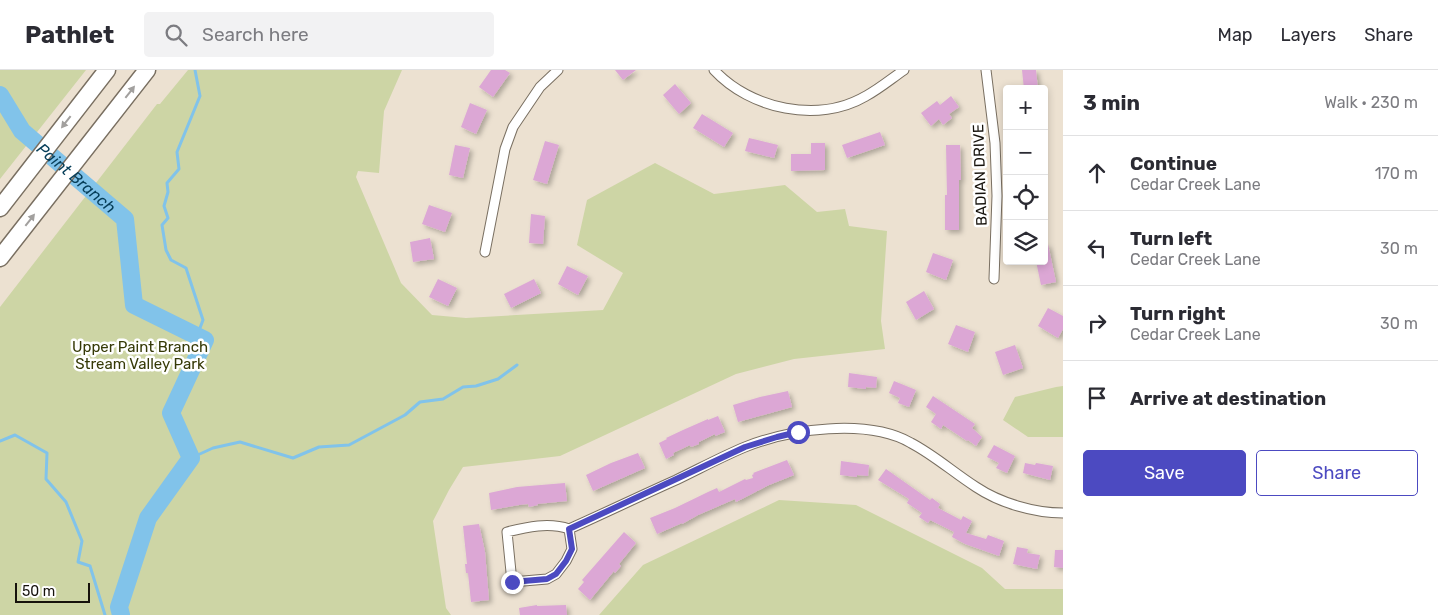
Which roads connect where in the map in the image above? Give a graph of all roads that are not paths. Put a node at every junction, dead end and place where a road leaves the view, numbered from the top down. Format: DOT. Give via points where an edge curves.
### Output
graph roads {
  1 [pos="107,70"];
  2 [pos="147,70"];
  3 [pos="558,70"];
  4 [pos="714,70"];
  5 [pos="904,70"];
  6 [pos="986,70"];
  7 [pos="0,208"];
  8 [pos="485,252"];
  9 [pos="0,258"];
  10 [pos="994,279"];
  11 [pos="1063,512"];
  12 [pos="569,529"];
  1 -- 7 [label="highway, one-way"];
  9 -- 2 [label="highway, one-way"];
  3 -- 8 [label="street" via="540,87 513,127 505,149"];
  4 -- 5 [label="street" via="756,100 797,110 819,110 865,97"];
  6 -- 10 [label="street, BADIAN DRIVE" via="997,196"];
  11 -- 12 [label="street" via="1018,505 978,489 895,435 877,430 837,429 798,432 745,447"];
  12 -- 12 [label="street" via="572,549 556,574 547,579 512,582 507,532 544,526"];
}
